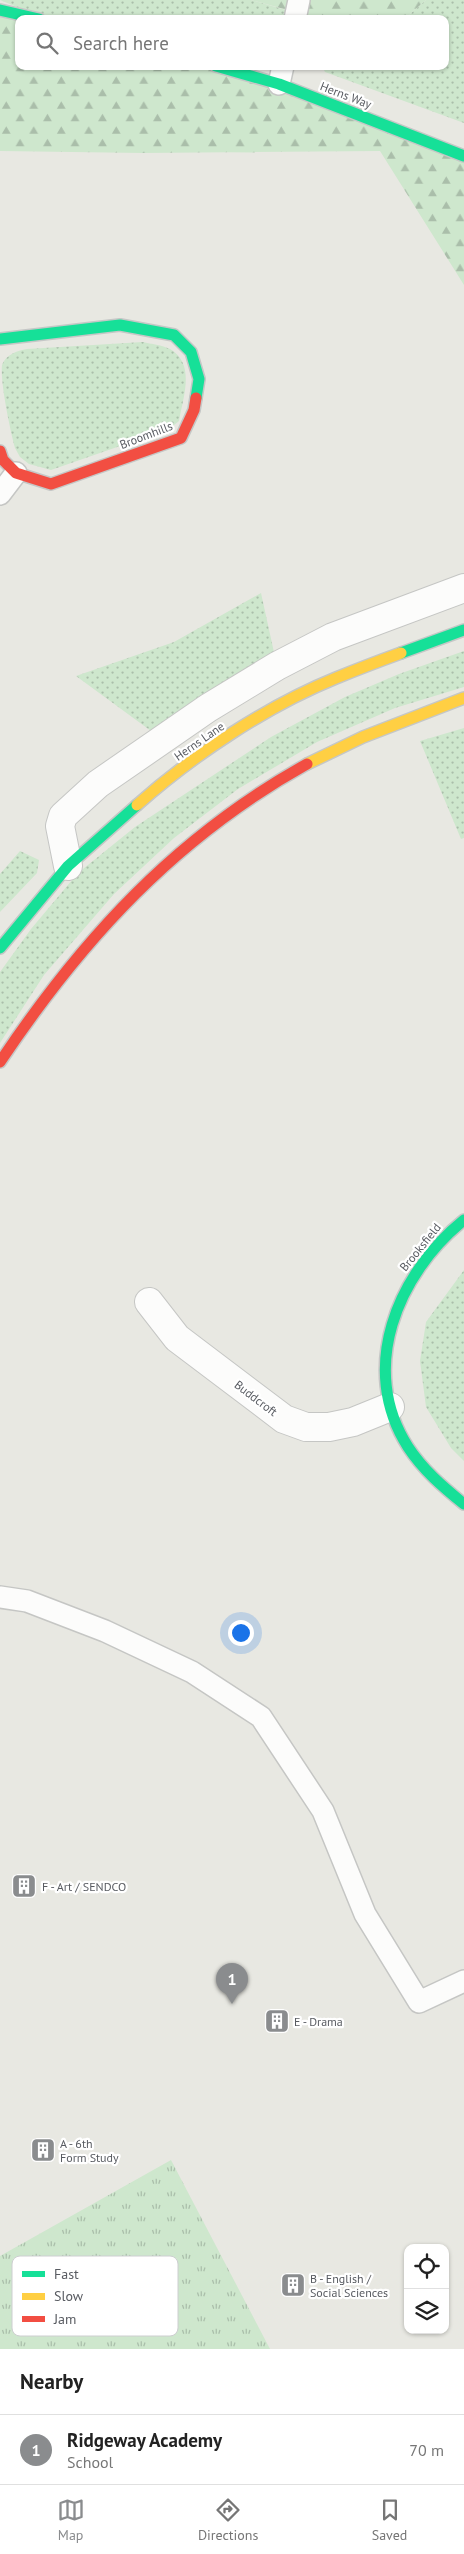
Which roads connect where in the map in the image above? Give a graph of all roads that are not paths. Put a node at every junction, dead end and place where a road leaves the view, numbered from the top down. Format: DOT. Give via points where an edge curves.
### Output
graph roads {
  1 [pos="299,0"];
  2 [pos="0,10"];
  3 [pos="22,15"];
  4 [pos="296,15"];
  5 [pos="245,70"];
  6 [pos="281,75"];
  7 [pos="464,156"];
  8 [pos="0,339"];
  9 [pos="0,451"];
  10 [pos="16,473"];
  11 [pos="0,494"];
  12 [pos="464,588"];
  13 [pos="464,630"];
  14 [pos="464,698"];
  15 [pos="68,866"];
  16 [pos="0,948"];
  17 [pos="0,1062"];
  18 [pos="464,1220"];
  19 [pos="149,1302"];
  20 [pos="390,1407"];
  21 [pos="464,1504"];
  22 [pos="0,1597"];
  23 [pos="464,1981"];
  1 -- 4 [label="lane"];
  2 -- 3 [label="street"];
  5 -- 6 [label="street, Herns Way"];
  6 -- 7 [label="street, Herns Way"];
  8 -- 10 [label="street, Broomhills" via="120,325 174,335 191,352 198,379 194,410 181,438 51,484"];
  9 -- 10 [label="street" via="2,460"];
  10 -- 11 [label="lane"];
  12 -- 15 [label="street" via="333,637 277,666 114,772 63,816 60,826"];
  13 -- 15 [label="street, Herns Lane" via="335,678 268,712 210,748 150,793"];
  14 -- 17 [label="street" via="404,719 331,751 275,782 214,822 106,921 61,973"];
  15 -- 16 [label="street, Herns Lane"];
  18 -- 20 [label="street, Brooksfield" via="455,1226 412,1276 396,1311 387,1342 385,1372"];
  19 -- 20 [label="street, Buddcroft" via="177,1338 284,1419 306,1427 329,1427 353,1422"];
  20 -- 21 [label="street, Brooksfield" via="400,1437 416,1461 445,1491"];
  22 -- 23 [label="lane" via="27,1600 105,1631 192,1672 261,1717 323,1811 366,1914 419,2002"];
}
